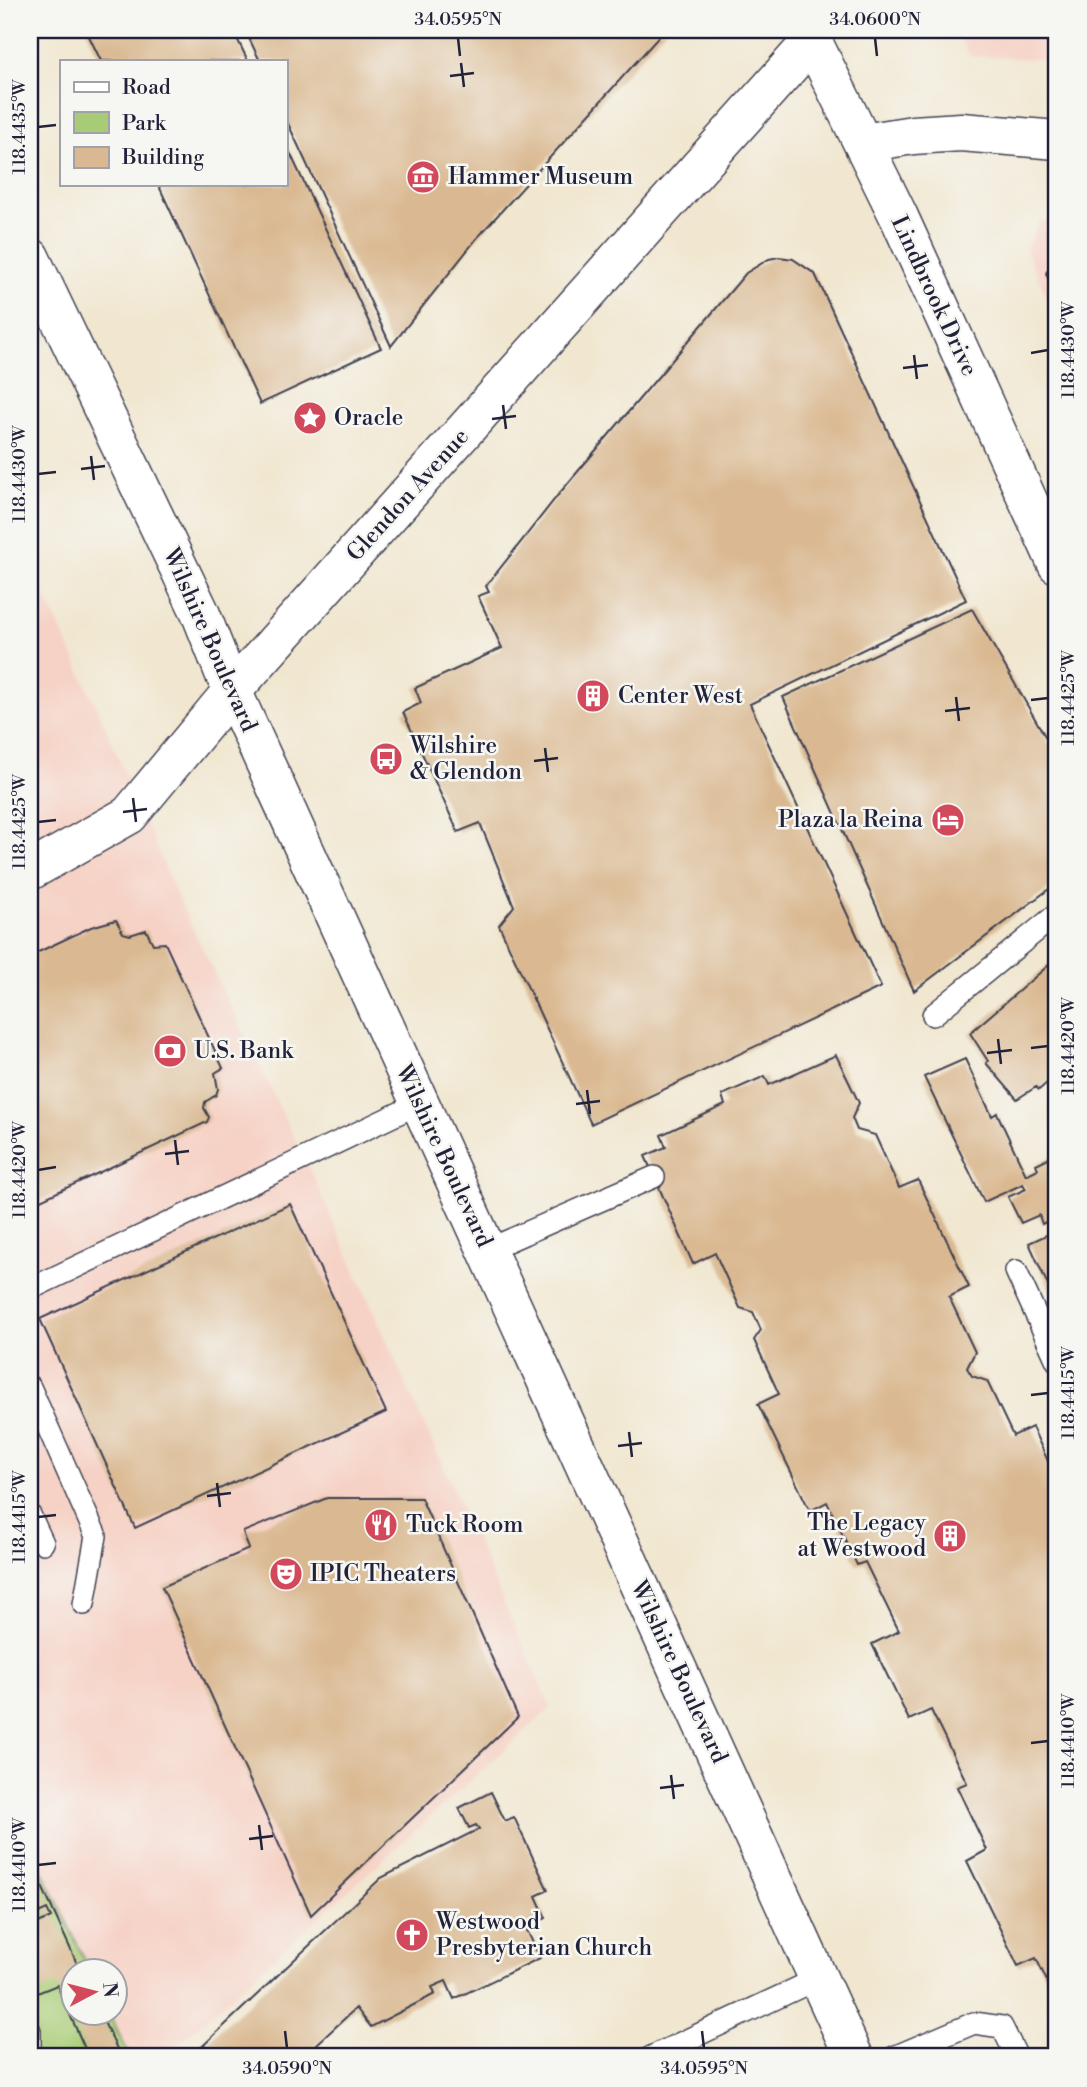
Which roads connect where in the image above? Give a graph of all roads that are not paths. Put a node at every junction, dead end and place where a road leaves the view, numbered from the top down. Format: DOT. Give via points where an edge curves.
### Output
graph roads {
  1 [pos="813,33"];
  2 [pos="1057,140"];
  3 [pos="863,143"];
  4 [pos="30,257"];
  5 [pos="1057,564"];
  6 [pos="232,691"];
  7 [pos="30,871"];
  8 [pos="1057,914"];
  9 [pos="933,1015"];
  10 [pos="419,1103"];
  11 [pos="654,1177"];
  12 [pos="487,1250"];
  13 [pos="1016,1271"];
  14 [pos="30,1289"];
  15 [pos="1057,1361"];
  16 [pos="30,1387"];
  17 [pos="30,1515"];
  18 [pos="43,1543"];
  19 [pos="84,1604"];
  20 [pos="818,1978"];
  21 [pos="30,2031"];
  22 [pos="30,2056"];
  23 [pos="651,2057"];
  24 [pos="854,2057"];
  25 [pos="894,2057"];
  26 [pos="1017,2057"];
  1 -- 3 [label="main road, Lindbrook Drive"];
  1 -- 6 [label="main road, Glendon Avenue"];
  2 -- 3 [label="main road" via="961,132"];
  3 -- 5 [label="main road, Lindbrook Drive"];
  4 -- 6 [label="main road, Wilshire Boulevard" via="200,612"];
  6 -- 7 [label="main road, Glendon Avenue" via="129,815"];
  6 -- 10 [label="main road, Wilshire Boulevard"];
  8 -- 9 [label="lane"];
  10 -- 12 [label="main road, Wilshire Boulevard"];
  10 -- 14 [label="lane"];
  11 -- 12 [label="lane"];
  12 -- 20 [label="main road, Wilshire Boulevard"];
  13 -- 15 [label="lane"];
  16 -- 19 [label="lane" via="96,1536"];
  17 -- 18 [label="lane"];
  20 -- 23 [label="lane"];
  20 -- 24 [label="main road, Wilshire Boulevard"];
  21 -- 22 [label="lane"];
  25 -- 26 [label="lane" via="984,2022 1002,2027"];
}
